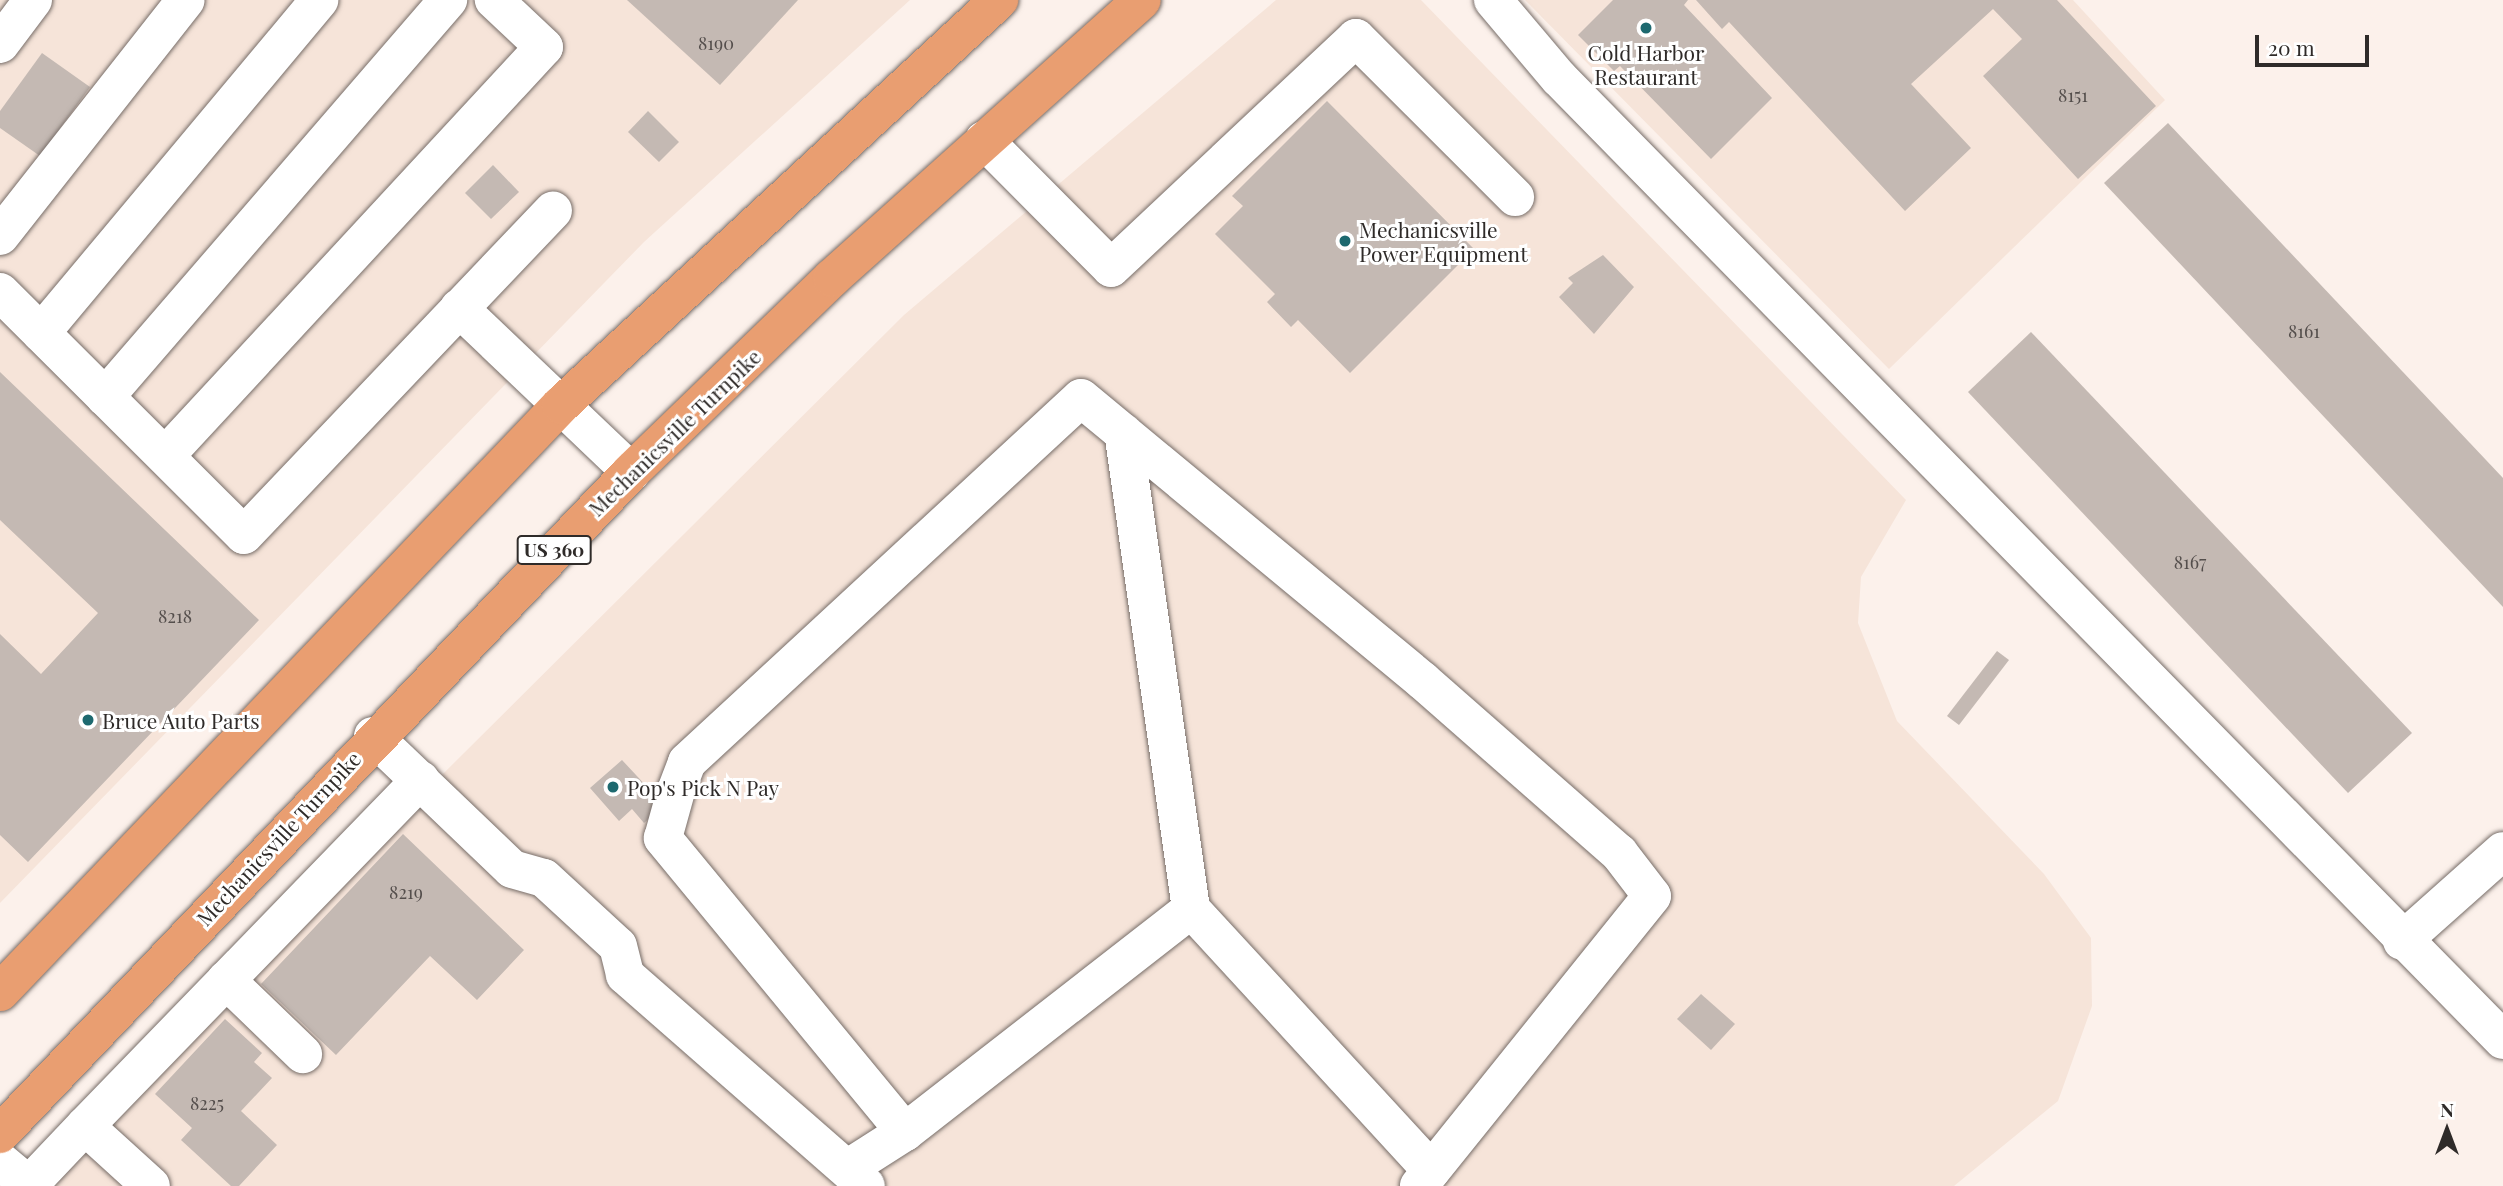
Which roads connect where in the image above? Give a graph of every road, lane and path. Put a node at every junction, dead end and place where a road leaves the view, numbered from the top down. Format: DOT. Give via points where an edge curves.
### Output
graph roads {
  1 [pos="33,0"];
  2 [pos="186,0"];
  3 [pos="319,0"];
  4 [pos="448,0"];
  5 [pos="494,0"];
  6 [pos="999,0"];
  7 [pos="1142,0"];
  8 [pos="1493,0"];
  9 [pos="0,44"];
  10 [pos="984,140"];
  11 [pos="1515,197"];
  12 [pos="553,211"];
  13 [pos="0,236"];
  14 [pos="0,292"];
  15 [pos="458,308"];
  16 [pos="41,333"];
  17 [pos="105,397"];
  18 [pos="561,405"];
  19 [pos="1124,433"];
  20 [pos="166,455"];
  21 [pos="631,472"];
  22 [pos="373,736"];
  23 [pos="420,780"];
  24 [pos="2503,851"];
  25 [pos="1191,909"];
  26 [pos="2402,941"];
  27 [pos="226,980"];
  28 [pos="0,992"];
  29 [pos="2503,1040"];
  30 [pos="303,1054"];
  31 [pos="85,1126"];
  32 [pos="905,1132"];
  33 [pos="0,1134"];
  34 [pos="0,1161"];
  35 [pos="858,1176"];
  36 [pos="1425,1178"];
  37 [pos="29,1186"];
  38 [pos="151,1186"];
  1 -- 9 [label="lane"];
  2 -- 13 [label="lane"];
  3 -- 16 [label="lane"];
  4 -- 17 [label="lane"];
  5 -- 20 [label="lane" via="544,47"];
  6 -- 18 [label="highway"];
  7 -- 10 [label="highway, Mechanicsville Turnpike / US 360"];
  8 -- 26 [label="lane" via="1559,78"];
  10 -- 11 [label="lane" via="1111,268 1356,38"];
  10 -- 21 [label="highway, Mechanicsville Turnpike / US 360"];
  12 -- 15 [label="lane"];
  14 -- 16 [label="lane"];
  15 -- 18 [label="lane"];
  15 -- 20 [label="lane" via="244,535"];
  16 -- 17 [label="lane"];
  17 -- 20 [label="lane"];
  18 -- 21 [label="lane"];
  18 -- 28 [label="highway"];
  19 -- 25 [label="lane"];
  19 -- 32 [label="lane" via="1080,398 687,762 676,791 663,838"];
  19 -- 36 [label="lane" via="1444,699 1619,853 1652,896"];
  21 -- 22 [label="highway, Mechanicsville Turnpike / US 360"];
  22 -- 23 [label="lane"];
  22 -- 33 [label="highway, Mechanicsville Turnpike / US 360"];
  23 -- 27 [label="lane"];
  23 -- 35 [label="lane" via="512,869 544,878 618,947 625,975"];
  24 -- 26 [label="lane"];
  25 -- 32 [label="lane"];
  25 -- 36 [label="lane"];
  26 -- 29 [label="lane"];
  27 -- 30 [label="lane"];
  27 -- 31 [label="lane"];
  31 -- 37 [label="lane"];
  31 -- 38 [label="lane"];
  32 -- 35 [label="lane"];
  34 -- 37 [label="lane"];
}
